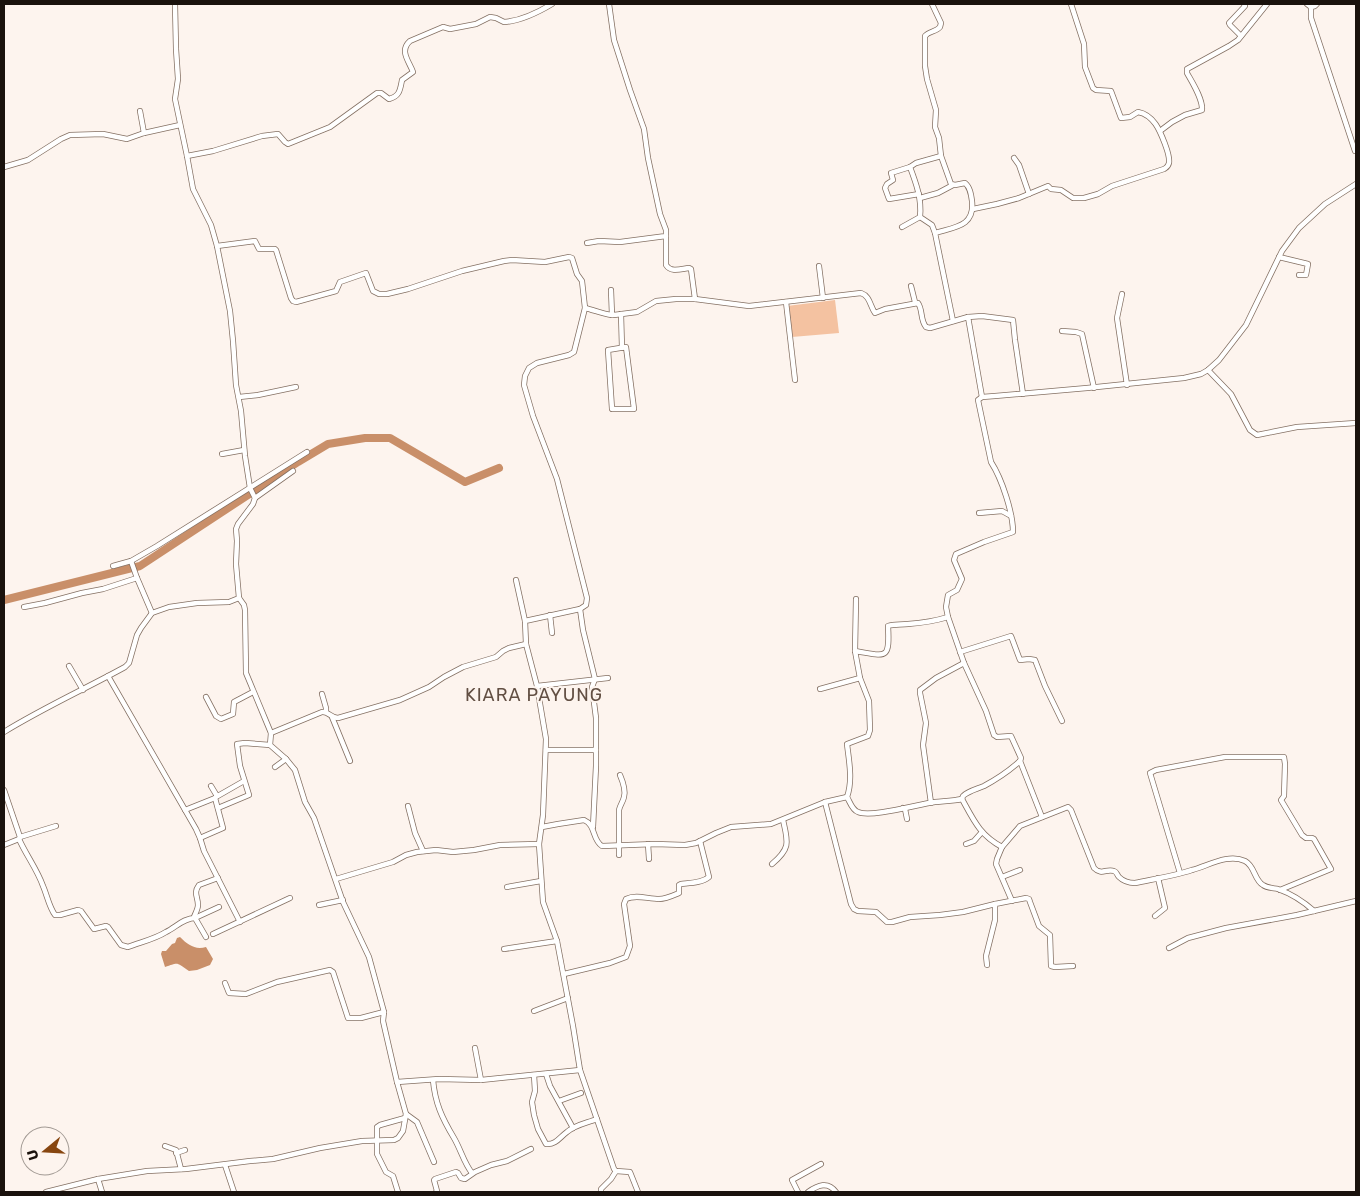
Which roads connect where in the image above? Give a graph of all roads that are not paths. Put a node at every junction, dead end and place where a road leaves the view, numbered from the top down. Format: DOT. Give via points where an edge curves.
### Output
graph roads {
  1 [pos="175,4"];
  2 [pos="552,4"];
  3 [pos="609,4"];
  4 [pos="932,4"];
  5 [pos="1071,4"];
  6 [pos="1244,4"];
  7 [pos="1266,4"];
  8 [pos="1317,4"];
  9 [pos="1309,5"];
  10 [pos="1241,36"];
  11 [pos="140,111"];
  12 [pos="180,125"];
  13 [pos="1160,131"];
  14 [pos="144,133"];
  15 [pos="1355,151"];
  16 [pos="187,156"];
  17 [pos="941,156"];
  18 [pos="1014,158"];
  19 [pos="4,167"];
  20 [pos="910,167"];
  21 [pos="1356,184"];
  22 [pos="953,185"];
  23 [pos="1029,194"];
  24 [pos="919,196"];
  25 [pos="973,209"];
  26 [pos="920,217"];
  27 [pos="902,226"];
  28 [pos="935,233"];
  29 [pos="666,236"];
  30 [pos="587,244"];
  31 [pos="217,246"];
  32 [pos="1279,257"];
  33 [pos="819,266"];
  34 [pos="1298,275"];
  35 [pos="911,286"];
  36 [pos="611,290"];
  37 [pos="1122,294"];
  38 [pos="823,298"];
  39 [pos="695,299"];
  40 [pos="786,302"];
  41 [pos="915,302"];
  42 [pos="585,308"];
  43 [pos="621,314"];
  44 [pos="612,315"];
  45 [pos="968,317"];
  46 [pos="1013,320"];
  47 [pos="953,321"];
  48 [pos="1020,321"];
  49 [pos="1062,330"];
  50 [pos="622,348"];
  51 [pos="1208,370"];
  52 [pos="795,380"];
  53 [pos="1127,385"];
  54 [pos="296,387"];
  55 [pos="1094,388"];
  56 [pos="1023,394"];
  57 [pos="238,397"];
  58 [pos="982,397"];
  59 [pos="1356,423"];
  60 [pos="244,450"];
  61 [pos="307,452"];
  62 [pos="222,454"];
  63 [pos="293,471"];
  64 [pos="251,490"];
  65 [pos="254,498"];
  66 [pos="979,513"];
  67 [pos="1012,516"];
  68 [pos="132,562"];
  69 [pos="114,566"];
  70 [pos="137,578"];
  71 [pos="516,580"];
  72 [pos="239,598"];
  73 [pos="856,599"];
  74 [pos="24,607"];
  75 [pos="580,609"];
  76 [pos="152,613"];
  77 [pos="550,615"];
  78 [pos="948,617"];
  79 [pos="525,621"];
  80 [pos="552,632"];
  81 [pos="526,644"];
  82 [pos="855,651"];
  83 [pos="960,652"];
  84 [pos="964,662"];
  85 [pos="69,666"];
  86 [pos="108,676"];
  87 [pos="608,678"];
  88 [pos="860,678"];
  89 [pos="595,679"];
  90 [pos="537,686"];
  91 [pos="820,689"];
  92 [pos="83,690"];
  93 [pos="253,692"];
  94 [pos="322,694"];
  95 [pos="206,697"];
  96 [pos="326,712"];
  97 [pos="332,717"];
  98 [pos="1062,721"];
  99 [pos="4,732"];
  100 [pos="271,733"];
  101 [pos="270,745"];
  102 [pos="546,750"];
  103 [pos="596,750"];
  104 [pos="286,759"];
  105 [pos="350,761"];
  106 [pos="1020,762"];
  107 [pos="275,767"];
  108 [pos="620,775"];
  109 [pos="244,781"];
  110 [pos="211,786"];
  111 [pos="4,790"];
  112 [pos="216,797"];
  113 [pos="846,797"];
  114 [pos="962,799"];
  115 [pos="827,802"];
  116 [pos="931,803"];
  117 [pos="408,806"];
  118 [pos="218,808"];
  119 [pos="903,808"];
  120 [pos="185,810"];
  121 [pos="1042,817"];
  122 [pos="907,819"];
  123 [pos="783,820"];
  124 [pos="56,826"];
  125 [pos="542,827"];
  126 [pos="593,828"];
  127 [pos="982,832"];
  128 [pos="20,838"];
  129 [pos="200,838"];
  130 [pos="700,841"];
  131 [pos="539,844"];
  132 [pos="648,844"];
  133 [pos="966,844"];
  134 [pos="4,845"];
  135 [pos="620,845"];
  136 [pos="1002,847"];
  137 [pos="423,851"];
  138 [pos="619,855"];
  139 [pos="649,859"];
  140 [pos="772,864"];
  141 [pos="1020,870"];
  142 [pos="1180,873"];
  143 [pos="1002,877"];
  144 [pos="218,878"];
  145 [pos="1158,878"];
  146 [pos="336,879"];
  147 [pos="542,882"];
  148 [pos="507,887"];
  149 [pos="1280,890"];
  150 [pos="290,898"];
  151 [pos="343,900"];
  152 [pos="1012,901"];
  153 [pos="1356,901"];
  154 [pos="996,904"];
  155 [pos="319,905"];
  156 [pos="219,907"];
  157 [pos="1314,911"];
  158 [pos="1155,916"];
  159 [pos="195,918"];
  160 [pos="240,922"];
  161 [pos="213,934"];
  162 [pos="206,937"];
  163 [pos="557,941"];
  164 [pos="1170,948"];
  165 [pos="504,949"];
  166 [pos="987,965"];
  167 [pos="1073,966"];
  168 [pos="564,974"];
  169 [pos="225,984"];
  170 [pos="568,998"];
  171 [pos="534,1011"];
  172 [pos="384,1012"];
  173 [pos="475,1048"];
  174 [pos="580,1070"];
  175 [pos="546,1074"];
  176 [pos="534,1075"];
  177 [pos="433,1080"];
  178 [pos="481,1080"];
  179 [pos="397,1082"];
  180 [pos="584,1092"];
  181 [pos="560,1101"];
  182 [pos="406,1116"];
  183 [pos="597,1119"];
  184 [pos="573,1128"];
  185 [pos="377,1141"];
  186 [pos="165,1146"];
  187 [pos="531,1149"];
  188 [pos="185,1150"];
  189 [pos="176,1153"];
  190 [pos="434,1162"];
  191 [pos="821,1164"];
  192 [pos="225,1165"];
  193 [pos="180,1169"];
  194 [pos="616,1171"];
  195 [pos="472,1174"];
  196 [pos="98,1179"];
  197 [pos="46,1192"];
  198 [pos="102,1192"];
  199 [pos="234,1192"];
  200 [pos="398,1192"];
  201 [pos="436,1192"];
  202 [pos="601,1192"];
  203 [pos="638,1192"];
  204 [pos="798,1192"];
  205 [pos="808,1192"];
  206 [pos="836,1192"];
  1 -- 12 [label="street" via="178,79 175,99"];
  2 -- 16 [label="street" via="514,21 504,22 490,17 450,30 444,27 410,41 406,45 405,56 413,72 402,80 398,96 389,98 377,93 336,123 288,144 278,134"];
  3 -- 29 [label="street" via="614,40 644,129"];
  4 -- 17 [label="street" via="941,23 925,36 925,66 936,110 935,127"];
  5 -- 13 [label="street" via="1093,88 1111,91 1122,118 1141,112"];
  6 -- 10 [label="street" via="1229,23"];
  7 -- 10 [label="street"];
  8 -- 9 [label="street"];
  9 -- 15 [label="street"];
  10 -- 13 [label="street" via="1187,69 1202,110 1185,115"];
  11 -- 14 [label="street"];
  12 -- 14 [label="street"];
  12 -- 16 [label="street"];
  13 -- 23 [label="street" via="1169,162 1164,169 1084,198 1073,198 1048,186"];
  14 -- 19 [label="street" via="127,139 103,134 70,136 28,160"];
  16 -- 31 [label="street" via="193,189 211,224"];
  17 -- 20 [label="street"];
  17 -- 22 [label="street"];
  18 -- 23 [label="street"];
  20 -- 24 [label="street"];
  20 -- 24 [label="street" via="891,173 892,180 885,188 889,199"];
  21 -- 32 [label="street" via="1325,204 1299,228"];
  22 -- 24 [label="street" via="938,193"];
  22 -- 25 [label="street" via="966,184"];
  23 -- 25 [label="street"];
  24 -- 26 [label="street"];
  25 -- 28 [label="street" via="964,224"];
  26 -- 27 [label="street"];
  26 -- 28 [label="street" via="932,225"];
  28 -- 47 [label="street"];
  29 -- 30 [label="street"];
  29 -- 39 [label="street" via="666,265 674,270 691,269"];
  31 -- 42 [label="street" via="254,241 259,249 276,250 291,298 296,302 336,291 340,282 366,273 373,290 381,294 504,261 545,262 572,258 582,281"];
  31 -- 57 [label="street" via="230,311"];
  32 -- 34 [label="street" via="1308,264 1306,275"];
  32 -- 51 [label="street" via="1246,325"];
  33 -- 38 [label="street"];
  35 -- 41 [label="street"];
  36 -- 44 [label="street"];
  37 -- 53 [label="street" via="1117,318"];
  38 -- 40 [label="street"];
  38 -- 41 [label="street" via="865,294 875,313"];
  39 -- 40 [label="street" via="749,306"];
  39 -- 43 [label="street" via="656,301 637,312"];
  40 -- 52 [label="street"];
  41 -- 47 [label="street" via="919,304 926,327"];
  42 -- 44 [label="street"];
  42 -- 75 [label="street" via="574,352 536,363 524,376 533,416 557,479 576,551 587,598"];
  43 -- 44 [label="street"];
  43 -- 50 [label="street"];
  45 -- 46 [label="street"];
  45 -- 47 [label="street"];
  45 -- 58 [label="street"];
  46 -- 48 [label="street"];
  46 -- 56 [label="street"];
  49 -- 55 [label="street" via="1082,334"];
  50 -- 50 [label="street" via="626,347 634,409 612,409 608,350"];
  51 -- 53 [label="street" via="1188,378"];
  51 -- 59 [label="street" via="1231,394 1250,430 1257,435 1297,427"];
  53 -- 55 [label="street"];
  54 -- 57 [label="street"];
  55 -- 56 [label="street"];
  56 -- 58 [label="street"];
  57 -- 60 [label="street"];
  58 -- 67 [label="street" via="978,402 991,462"];
  60 -- 62 [label="street"];
  60 -- 64 [label="street"];
  61 -- 64 [label="street"];
  63 -- 65 [label="street"];
  64 -- 65 [label="street"];
  64 -- 68 [label="street"];
  65 -- 72 [label="street" via="254,504 236,530"];
  66 -- 67 [label="street" via="1002,511"];
  67 -- 78 [label="street" via="1012,534 956,554 954,560 962,579 957,590 948,595"];
  68 -- 69 [label="street"];
  68 -- 70 [label="street"];
  70 -- 74 [label="street"];
  70 -- 76 [label="street"];
  71 -- 79 [label="street"];
  72 -- 76 [label="street" via="229,602 169,607"];
  72 -- 93 [label="street" via="245,610 246,673"];
  73 -- 82 [label="street"];
  75 -- 77 [label="street"];
  75 -- 89 [label="street"];
  76 -- 86 [label="street" via="137,636 127,665"];
  77 -- 79 [label="street"];
  77 -- 80 [label="street"];
  78 -- 82 [label="street" via="888,626 889,646 884,654"];
  78 -- 83 [label="street"];
  79 -- 81 [label="street"];
  81 -- 90 [label="street"];
  81 -- 97 [label="street" via="463,667 400,700"];
  82 -- 88 [label="street"];
  83 -- 84 [label="street"];
  83 -- 98 [label="street" via="1012,636 1020,660 1035,660"];
  84 -- 106 [label="street" via="994,735 1011,736"];
  84 -- 116 [label="street" via="920,690 926,723 923,745"];
  85 -- 92 [label="street"];
  86 -- 92 [label="street"];
  86 -- 120 [label="street"];
  87 -- 89 [label="street"];
  88 -- 91 [label="street"];
  88 -- 113 [label="street" via="869,701 870,733 847,744 850,785"];
  89 -- 90 [label="street"];
  89 -- 103 [label="street" via="592,687"];
  90 -- 102 [label="street"];
  92 -- 99 [label="street"];
  93 -- 95 [label="street" via="236,700 234,714 221,719"];
  93 -- 100 [label="street"];
  94 -- 96 [label="street"];
  96 -- 97 [label="street"];
  96 -- 100 [label="street"];
  97 -- 105 [label="street"];
  100 -- 101 [label="street"];
  101 -- 104 [label="street"];
  101 -- 109 [label="street" via="237,744"];
  102 -- 103 [label="street"];
  102 -- 125 [label="street"];
  103 -- 126 [label="street"];
  104 -- 107 [label="street"];
  104 -- 146 [label="street" via="295,770"];
  106 -- 114 [label="street" via="962,796"];
  106 -- 121 [label="street"];
  108 -- 135 [label="street" via="624,800 619,810"];
  109 -- 112 [label="street"];
  109 -- 118 [label="street" via="249,795"];
  110 -- 112 [label="street"];
  111 -- 128 [label="street"];
  112 -- 118 [label="street"];
  112 -- 120 [label="street"];
  113 -- 115 [label="street"];
  113 -- 119 [label="street" via="854,810 863,814"];
  114 -- 116 [label="street"];
  114 -- 127 [label="street"];
  115 -- 123 [label="street"];
  115 -- 154 [label="street" via="854,909 876,912 887,922 892,922"];
  116 -- 119 [label="street"];
  117 -- 137 [label="street"];
  118 -- 129 [label="street" via="223,828"];
  119 -- 122 [label="street"];
  120 -- 129 [label="street"];
  121 -- 136 [label="street" via="1020,826"];
  121 -- 145 [label="street" via="1069,808 1097,871 1114,871 1130,883"];
  123 -- 130 [label="street" via="730,828"];
  123 -- 140 [label="street" via="788,840 786,850"];
  124 -- 128 [label="street"];
  125 -- 126 [label="street" via="584,820"];
  125 -- 131 [label="street"];
  126 -- 135 [label="street" via="599,845"];
  127 -- 133 [label="street"];
  127 -- 136 [label="street"];
  128 -- 134 [label="street"];
  128 -- 159 [label="street" via="55,915 81,911 94,929 108,927 124,947"];
  129 -- 144 [label="street"];
  130 -- 132 [label="street" via="685,845"];
  130 -- 168 [label="street" via="709,877 706,880 681,884 679,893 666,898 631,896 626,899 630,946 626,957"];
  131 -- 137 [label="street" via="500,845 453,852"];
  131 -- 147 [label="street"];
  132 -- 135 [label="street"];
  132 -- 139 [label="street"];
  135 -- 138 [label="street"];
  136 -- 143 [label="street" via="996,859"];
  137 -- 146 [label="street"];
  141 -- 143 [label="street"];
  142 -- 145 [label="street"];
  142 -- 149 [label="street" via="1227,859 1240,859 1252,867 1263,886"];
  142 -- 149 [label="street" via="1150,773 1225,757 1284,757 1284,796 1281,800 1302,835 1314,839 1331,869"];
  143 -- 152 [label="street"];
  144 -- 159 [label="street" via="197,887"];
  144 -- 160 [label="street"];
  145 -- 158 [label="street" via="1165,908"];
  146 -- 151 [label="street"];
  147 -- 148 [label="street"];
  147 -- 163 [label="street" via="543,902"];
  149 -- 157 [label="street" via="1294,895"];
  150 -- 160 [label="street"];
  151 -- 155 [label="street"];
  151 -- 172 [label="street" via="369,957"];
  152 -- 154 [label="street"];
  152 -- 167 [label="street" via="1029,899 1039,926 1050,936 1051,966"];
  153 -- 157 [label="street"];
  154 -- 166 [label="street"];
  156 -- 159 [label="street"];
  157 -- 164 [label="street" via="1207,933 1188,938"];
  159 -- 162 [label="street"];
  160 -- 161 [label="street"];
  163 -- 165 [label="street"];
  163 -- 168 [label="street"];
  168 -- 170 [label="street"];
  169 -- 172 [label="street" via="229,993 246,994 277,982 330,970 348,1018"];
  170 -- 171 [label="street"];
  170 -- 174 [label="street"];
  172 -- 179 [label="street" via="383,1021"];
  173 -- 178 [label="street"];
  174 -- 175 [label="street"];
  174 -- 180 [label="street"];
  175 -- 176 [label="street"];
  175 -- 181 [label="street"];
  176 -- 178 [label="street"];
  176 -- 184 [label="street" via="534,1115 546,1144 557,1141"];
  177 -- 178 [label="street"];
  177 -- 179 [label="street"];
  177 -- 195 [label="street" via="440,1113"];
  179 -- 182 [label="street"];
  180 -- 181 [label="street"];
  180 -- 183 [label="street"];
  181 -- 184 [label="street"];
  182 -- 185 [label="street" via="398,1138"];
  182 -- 185 [label="street" via="378,1126"];
  182 -- 190 [label="street" via="417,1122"];
  183 -- 184 [label="street"];
  183 -- 194 [label="street"];
  185 -- 192 [label="street"];
  185 -- 200 [label="street" via="377,1154 386,1172 393,1176"];
  186 -- 189 [label="street"];
  187 -- 195 [label="street"];
  188 -- 189 [label="street"];
  189 -- 193 [label="street"];
  191 -- 204 [label="street" via="792,1180"];
  192 -- 193 [label="street"];
  192 -- 199 [label="street"];
  193 -- 196 [label="street"];
  194 -- 202 [label="street" via="600,1188"];
  194 -- 203 [label="street" via="630,1172"];
  195 -- 201 [label="street" via="462,1180 456,1172 435,1179"];
  196 -- 197 [label="street"];
  196 -- 198 [label="street"];
  205 -- 206 [label="street" via="821,1185 828,1185"];
}
